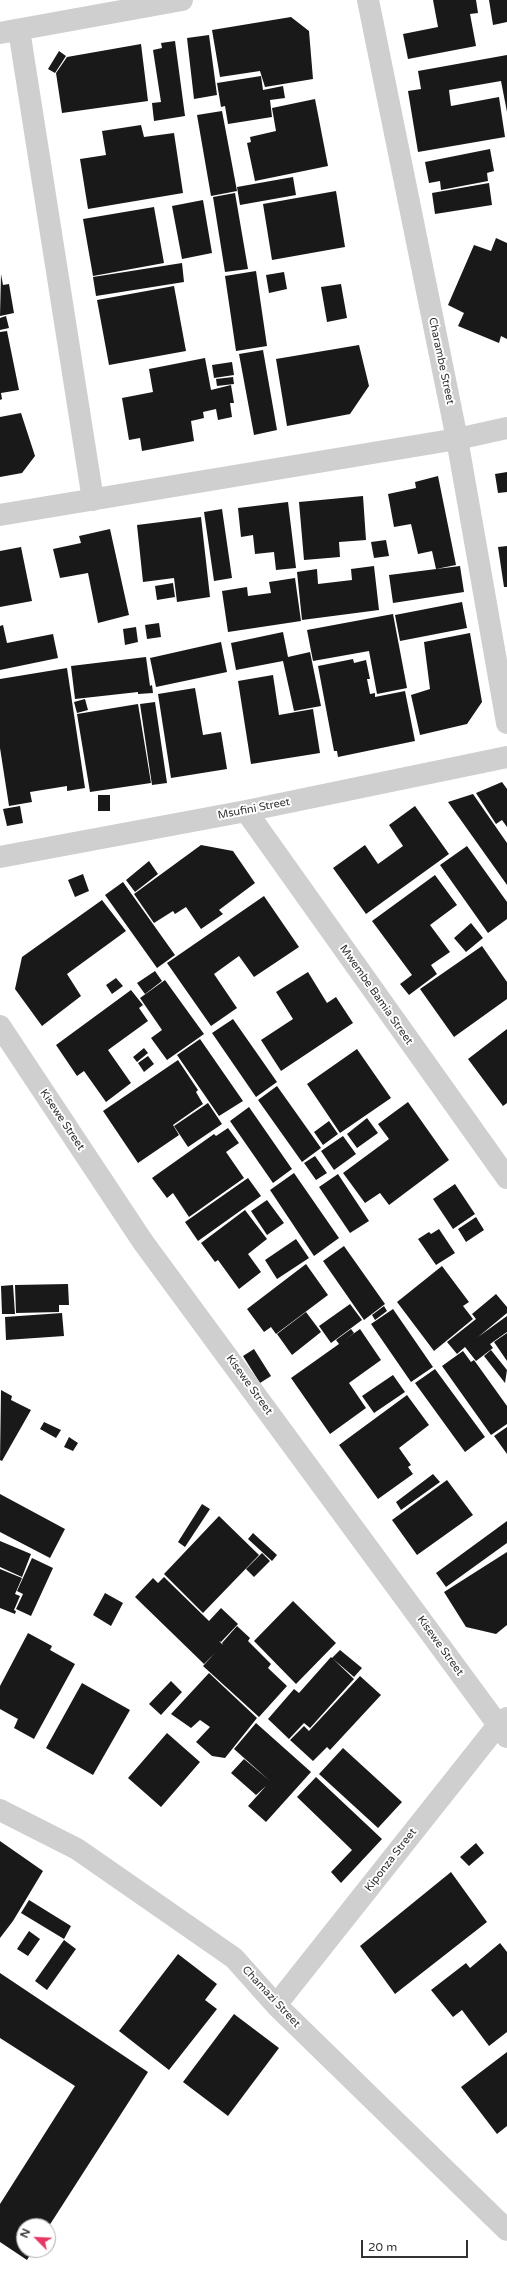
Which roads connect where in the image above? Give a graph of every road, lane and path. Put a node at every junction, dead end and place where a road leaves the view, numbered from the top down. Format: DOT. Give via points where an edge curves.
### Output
graph roads {
  1 [pos="182,0"];
  2 [pos="368,0"];
  3 [pos="10,32"];
  4 [pos="507,428"];
  5 [pos="457,439"];
  6 [pos="93,500"];
  7 [pos="0,515"];
  8 [pos="507,723"];
  9 [pos="507,757"];
  10 [pos="246,811"];
  11 [pos="0,857"];
  12 [pos="0,1026"];
  13 [pos="507,1178"];
  14 [pos="504,1727"];
  15 [pos="0,1810"];
  16 [pos="276,2005"];
  17 [pos="507,2230"];
  1 -- 3 [label="street"];
  2 -- 5 [label="street, Charambe Street"];
  3 -- 6 [label="street"];
  4 -- 5 [label="street"];
  5 -- 6 [label="street"];
  5 -- 8 [label="street, Charambe Street"];
  6 -- 7 [label="street"];
  9 -- 10 [label="street, Msufini Street"];
  10 -- 11 [label="street, Msufini Street"];
  10 -- 13 [label="street, Mwembe Bamia Street"];
  12 -- 14 [label="street, Kisewe Street" via="143,1242"];
  14 -- 16 [label="street, Kiponza Street"];
  15 -- 16 [label="street, Chamazi Street" via="77,1849 234,1958"];
  16 -- 17 [label="street, Chamazi Street"];
}
